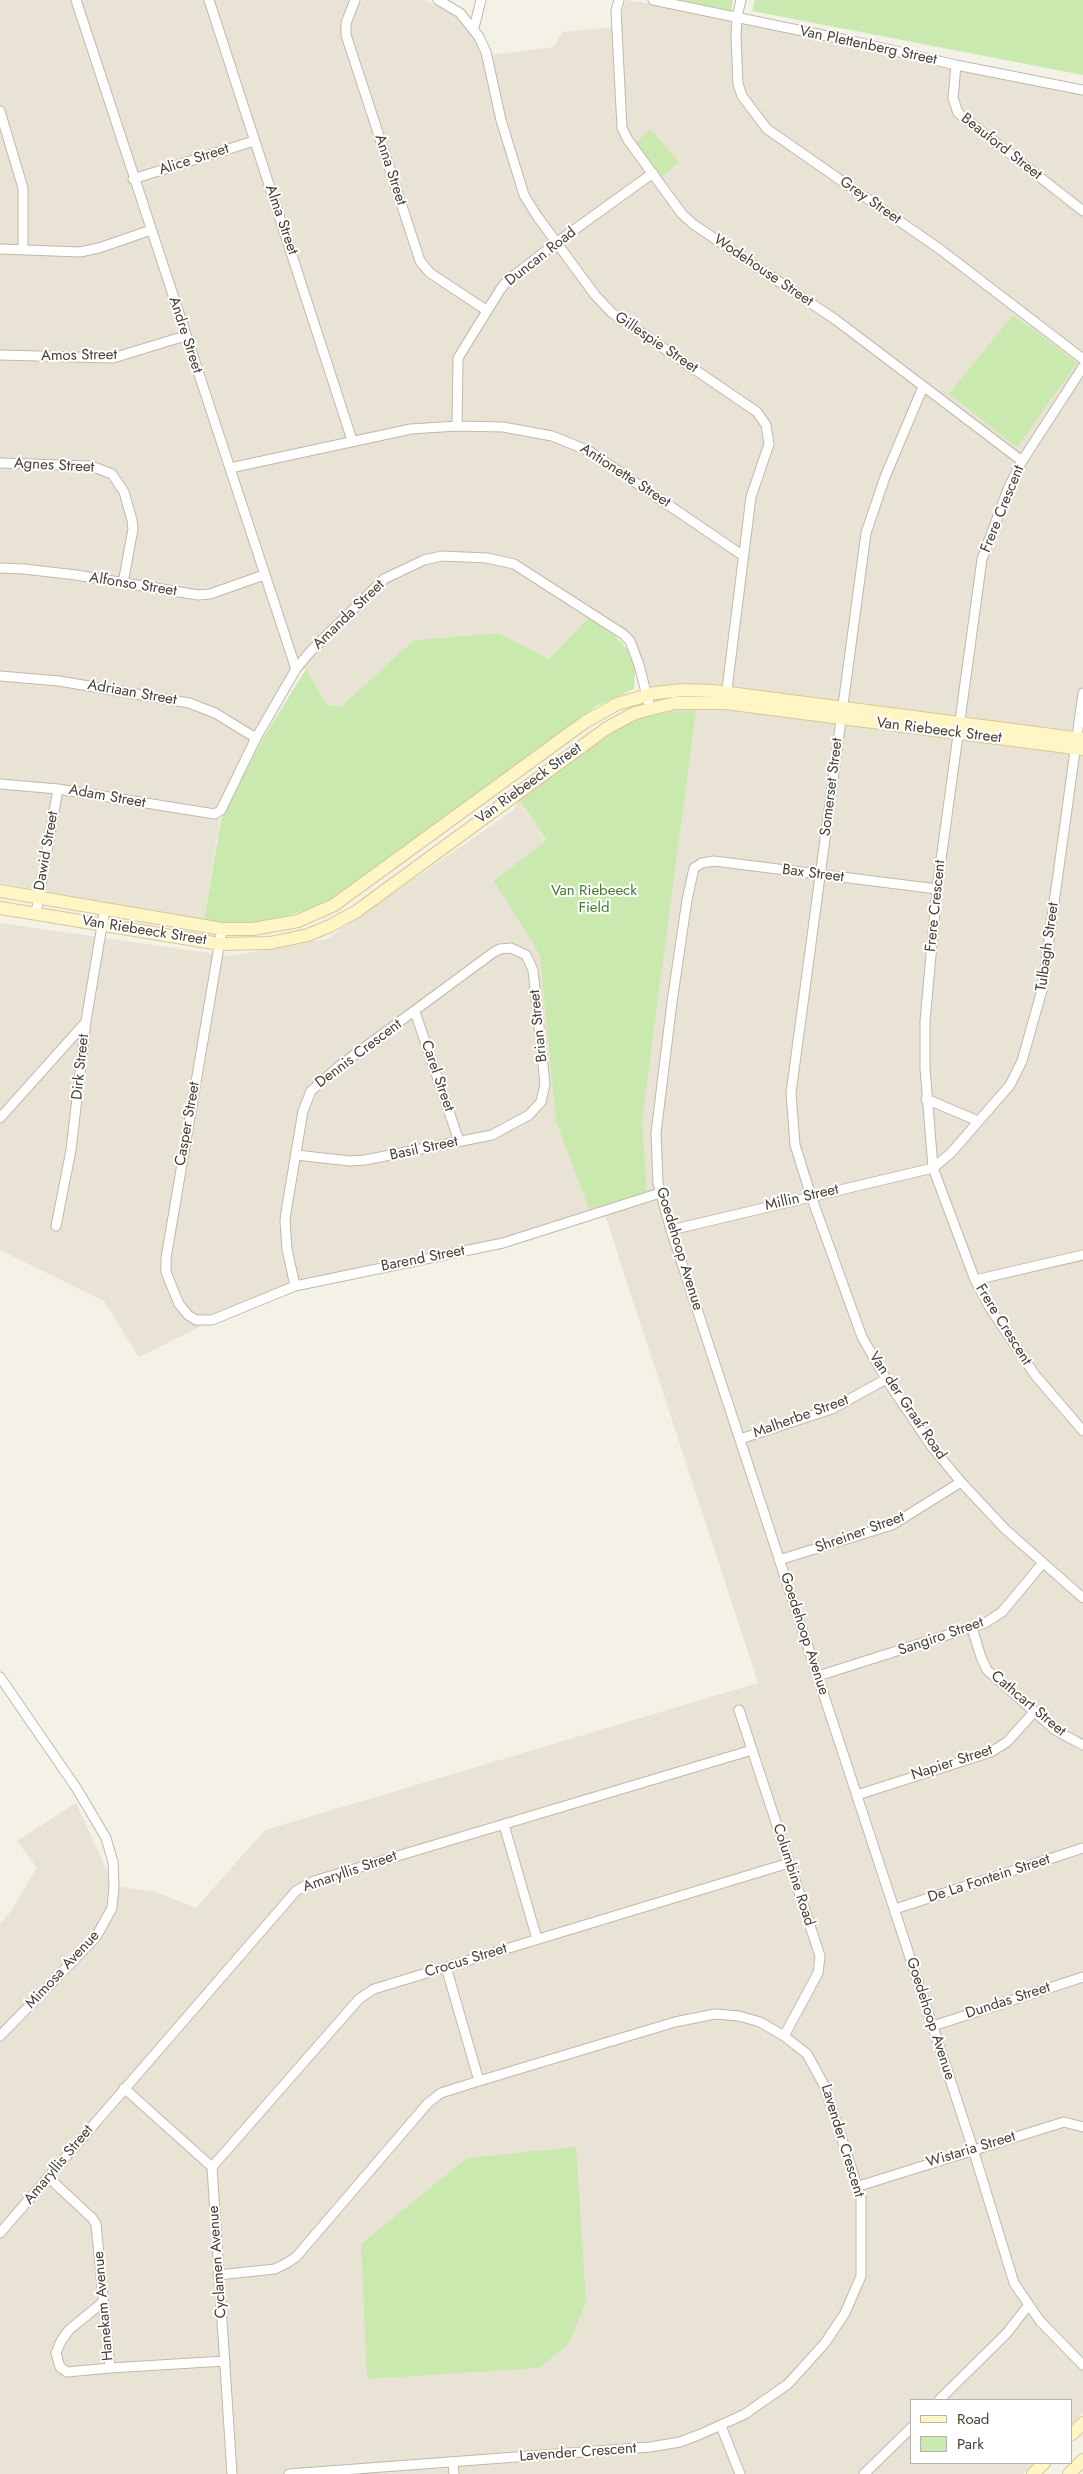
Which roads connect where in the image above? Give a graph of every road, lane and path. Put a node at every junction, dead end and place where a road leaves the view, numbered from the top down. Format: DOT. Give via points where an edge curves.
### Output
graph roads {
  1 [pos="76,0"];
  2 [pos="209,0"];
  3 [pos="355,0"];
  4 [pos="438,0"];
  5 [pos="482,0"];
  6 [pos="619,0"];
  7 [pos="652,0"];
  8 [pos="740,0"];
  9 [pos="736,17"];
  10 [pos="474,28"];
  11 [pos="956,65"];
  12 [pos="1083,90"];
  13 [pos="0,111"];
  14 [pos="254,141"];
  15 [pos="653,173"];
  16 [pos="133,179"];
  17 [pos="1083,211"];
  18 [pos="151,230"];
  19 [pos="556,243"];
  20 [pos="0,249"];
  21 [pos="23,250"];
  22 [pos="486,310"];
  23 [pos="185,336"];
  24 [pos="0,355"];
  25 [pos="1083,359"];
  26 [pos="1083,367"];
  27 [pos="923,387"];
  28 [pos="457,426"];
  29 [pos="352,440"];
  30 [pos="1022,461"];
  31 [pos="0,463"];
  32 [pos="230,468"];
  33 [pos="742,555"];
  34 [pos="0,568"];
  35 [pos="264,575"];
  36 [pos="123,583"];
  37 [pos="296,669"];
  38 [pos="0,676"];
  39 [pos="1083,692"];
  40 [pos="647,695"];
  41 [pos="726,698"];
  42 [pos="650,708"];
  43 [pos="842,713"];
  44 [pos="959,728"];
  45 [pos="256,738"];
  46 [pos="1079,744"];
  47 [pos="0,784"];
  48 [pos="58,789"];
  49 [pos="213,815"];
  50 [pos="692,871"];
  51 [pos="820,876"];
  52 [pos="937,889"];
  53 [pos="0,891"];
  54 [pos="39,896"];
  55 [pos="0,908"];
  56 [pos="105,908"];
  57 [pos="36,913"];
  58 [pos="102,925"];
  59 [pos="222,929"];
  60 [pos="220,944"];
  61 [pos="523,952"];
  62 [pos="415,1012"];
  63 [pos="86,1021"];
  64 [pos="926,1099"];
  65 [pos="541,1102"];
  66 [pos="0,1118"];
  67 [pos="978,1121"];
  68 [pos="460,1141"];
  69 [pos="296,1155"];
  70 [pos="933,1168"];
  71 [pos="660,1193"];
  72 [pos="811,1196"];
  73 [pos="56,1226"];
  74 [pos="671,1230"];
  75 [pos="1083,1255"];
  76 [pos="975,1280"];
  77 [pos="295,1286"];
  78 [pos="188,1315"];
  79 [pos="886,1379"];
  80 [pos="1083,1431"];
  81 [pos="740,1439"];
  82 [pos="961,1482"];
  83 [pos="779,1560"];
  84 [pos="1042,1564"];
  85 [pos="1083,1598"];
  86 [pos="972,1628"];
  87 [pos="818,1676"];
  88 [pos="0,1677"];
  89 [pos="738,1710"];
  90 [pos="1034,1712"];
  91 [pos="1083,1745"];
  92 [pos="752,1750"];
  93 [pos="857,1794"];
  94 [pos="504,1825"];
  95 [pos="1083,1848"];
  96 [pos="789,1863"];
  97 [pos="895,1909"];
  98 [pos="537,1939"];
  99 [pos="446,1967"];
  100 [pos="1083,1977"];
  101 [pos="932,2026"];
  102 [pos="0,2036"];
  103 [pos="784,2036"];
  104 [pos="479,2081"];
  105 [pos="124,2088"];
  106 [pos="1083,2127"];
  107 [pos="973,2149"];
  108 [pos="212,2167"];
  109 [pos="49,2178"];
  110 [pos="859,2186"];
  111 [pos="0,2233"];
  112 [pos="218,2275"];
  113 [pos="103,2302"];
  114 [pos="1028,2306"];
  115 [pos="225,2361"];
  116 [pos="1083,2365"];
  117 [pos="110,2368"];
  118 [pos="940,2399"];
  119 [pos="1083,2423"];
  120 [pos="721,2426"];
  121 [pos="910,2429"];
  122 [pos="1073,2433"];
  123 [pos="1083,2460"];
  124 [pos="453,2463"];
  125 [pos="1043,2464"];
  126 [pos="232,2474"];
  127 [pos="289,2474"];
  128 [pos="454,2474"];
  129 [pos="740,2474"];
  130 [pos="864,2474"];
  131 [pos="1033,2474"];
  132 [pos="1069,2474"];
  1 -- 16 [label="street, Andre Street"];
  2 -- 14 [label="street, Alma Street"];
  3 -- 22 [label="street, Anna Street" via="346,23 346,35 420,261 430,273"];
  4 -- 10 [label="street, Gillespie Street" via="452,7"];
  5 -- 10 [label="street"];
  6 -- 15 [label="street, Wodehouse Street" via="616,11 622,128"];
  7 -- 9 [label="street, Van Plettenberg Street"];
  8 -- 9 [label="street, Grey Street"];
  9 -- 11 [label="street, Van Plettenberg Street"];
  9 -- 25 [label="street, Grey Street" via="738,84 742,96 771,133 941,250"];
  10 -- 19 [label="street, Gillespie Street" via="486,52 501,120 522,188 532,210"];
  11 -- 12 [label="street, Van Plettenberg Street"];
  11 -- 17 [label="street, Beauford Street" via="953,98 958,113"];
  13 -- 21 [label="street" via="23,188"];
  14 -- 16 [label="street, Alice Street"];
  14 -- 29 [label="street, Alma Street"];
  15 -- 19 [label="street, Duncan Road"];
  15 -- 27 [label="street, Wodehouse Street" via="693,224 836,320"];
  16 -- 18 [label="street, Andre Street"];
  18 -- 21 [label="street" via="80,252"];
  18 -- 23 [label="street, Andre Street"];
  19 -- 22 [label="street, Duncan Road" via="507,281"];
  19 -- 33 [label="street, Gillespie Street" via="595,296 612,313 763,419 769,444 751,497"];
  20 -- 21 [label="street"];
  22 -- 28 [label="street, Duncan Road" via="458,358"];
  23 -- 24 [label="street, Amos Street" via="112,358"];
  23 -- 32 [label="street, Andre Street"];
  26 -- 30 [label="street, Frere Crescent"];
  27 -- 30 [label="street, Wodehouse Street"];
  27 -- 43 [label="street, Somerset Street" via="868,523"];
  28 -- 29 [label="street, Antionette Street" via="411,428"];
  28 -- 33 [label="street, Antionette Street" via="503,427 552,436 577,445"];
  29 -- 32 [label="street, Antionette Street"];
  30 -- 44 [label="street, Frere Crescent" via="1004,498 982,559"];
  31 -- 36 [label="street, Agnes Street" via="91,466 112,474 124,492 133,529"];
  32 -- 35 [label="street, Andre Street"];
  33 -- 41 [label="street, Gillespie Street"];
  34 -- 36 [label="street, Alfonso Street"];
  35 -- 36 [label="street, Alfonso Street" via="204,595"];
  35 -- 37 [label="street, Andre Street"];
  37 -- 40 [label="street, Amanda Street" via="384,579 431,558 466,556 514,564 623,634 630,641"];
  37 -- 45 [label="street, Amanda Street"];
  38 -- 45 [label="street, Adriaan Street" via="59,681 189,703 215,713"];
  39 -- 46 [label="street, Tulbagh Street"];
  40 -- 41 [label="street, Van Riebeeck Street" via="682,690"];
  40 -- 42 [label="street, Amanda Street"];
  40 -- 59 [label="street, Van Riebeeck Street" via="617,704 585,722 329,908 281,925"];
  41 -- 42 [label="street, Van Riebeeck Street"];
  41 -- 43 [label="street, Van Riebeeck Street"];
  42 -- 60 [label="street, Van Riebeeck Street" via="623,718 595,735 338,922 317,932 282,941 253,945"];
  43 -- 44 [label="street, Van Riebeeck Street"];
  43 -- 51 [label="street, Somerset Street"];
  44 -- 46 [label="street, Van Riebeeck Street"];
  44 -- 52 [label="street, Frere Crescent"];
  45 -- 49 [label="street, Amanda Street" via="221,810"];
  46 -- 67 [label="street, Tulbagh Street" via="1038,1011 1019,1070"];
  47 -- 48 [label="street, Adam Street"];
  48 -- 49 [label="street, Adam Street"];
  48 -- 54 [label="street, Dawid Street"];
  50 -- 51 [label="street, Bax Street" via="702,863 714,861"];
  50 -- 71 [label="street, Goedehoop Avenue" via="656,1133"];
  51 -- 52 [label="street, Bax Street"];
  51 -- 72 [label="street, Somerset Street" via="792,1093 795,1145"];
  52 -- 64 [label="street, Frere Crescent" via="925,1021"];
  53 -- 54 [label="street, Van Riebeeck Street"];
  54 -- 56 [label="street, Van Riebeeck Street"];
  54 -- 57 [label="street, Dawid Street"];
  55 -- 57 [label="street, Van Riebeeck Street"];
  56 -- 58 [label="street, Dirk Street"];
  56 -- 59 [label="street, Van Riebeeck Street"];
  57 -- 58 [label="street, Van Riebeeck Street"];
  58 -- 60 [label="street, Van Riebeeck Street"];
  58 -- 63 [label="street, Dirk Street"];
  59 -- 60 [label="street, Casper Street"];
  60 -- 78 [label="street, Casper Street" via="166,1258 166,1272 179,1304"];
  61 -- 62 [label="street, Dennis Crescent" via="500,949"];
  61 -- 65 [label="street, Brian Street" via="533,970 546,1084"];
  62 -- 68 [label="street, Carel Street"];
  62 -- 69 [label="street, Dennis Crescent" via="315,1086 304,1106"];
  63 -- 66 [label="street"];
  63 -- 73 [label="street, Dirk Street" via="71,1150"];
  64 -- 67 [label="street"];
  64 -- 70 [label="street, Frere Crescent"];
  65 -- 68 [label="street, Basil Street" via="502,1132"];
  67 -- 70 [label="street, Tulbagh Street"];
  68 -- 69 [label="street, Basil Street" via="356,1161"];
  69 -- 77 [label="street, Dennis Crescent" via="285,1229"];
  70 -- 72 [label="street, Millin Street"];
  70 -- 76 [label="street, Frere Crescent"];
  71 -- 74 [label="street, Goedehoop Avenue"];
  71 -- 77 [label="street, Barend Street" via="503,1243"];
  72 -- 74 [label="street, Millin Street"];
  72 -- 79 [label="street, Van der Graaf Road" via="862,1337"];
  74 -- 81 [label="street, Goedehoop Avenue"];
  75 -- 76 [label="street"];
  76 -- 80 [label="street, Frere Crescent" via="1035,1375"];
  77 -- 78 [label="street, Barend Street" via="212,1320 196,1320"];
  79 -- 81 [label="street, Malherbe Street" via="832,1409"];
  79 -- 82 [label="street, Van der Graaf Road" via="932,1447"];
  81 -- 83 [label="street, Goedehoop Avenue"];
  82 -- 83 [label="street, Shreiner Street" via="892,1525"];
  82 -- 84 [label="street, Van der Graaf Road"];
  83 -- 87 [label="street, Goedehoop Avenue"];
  84 -- 85 [label="street, Van der Graaf Road"];
  84 -- 86 [label="street, Sangiro Street" via="1002,1612"];
  86 -- 87 [label="street, Sangiro Street"];
  86 -- 90 [label="street, Cathcart Street" via="988,1670"];
  87 -- 93 [label="street, Goedehoop Avenue"];
  88 -- 102 [label="street, Mimosa Avenue" via="77,1789 106,1838 114,1886 112,1908 96,1937"];
  89 -- 92 [label="street, Columbine Road"];
  90 -- 91 [label="street, Cathcart Street" via="1055,1730"];
  90 -- 93 [label="street, Napier Street" via="1007,1742 991,1752"];
  92 -- 94 [label="street, Amaryllis Street"];
  92 -- 96 [label="street, Columbine Road"];
  93 -- 97 [label="street, Goedehoop Avenue"];
  94 -- 98 [label="street"];
  94 -- 105 [label="street, Amaryllis Street" via="314,1881 296,1891"];
  95 -- 97 [label="street, De La Fontein Street"];
  96 -- 98 [label="street, Crocus Street"];
  96 -- 103 [label="street, Columbine Road" via="820,1962 818,1973"];
  97 -- 101 [label="street, Goedehoop Avenue"];
  98 -- 99 [label="street, Crocus Street"];
  99 -- 104 [label="street"];
  99 -- 108 [label="street, Crocus Street" via="374,1989 359,1999"];
  100 -- 101 [label="street, Dundas Street"];
  101 -- 107 [label="street, Goedehoop Avenue"];
  103 -- 104 [label="street, Lavender Crescent" via="748,2018 705,2015"];
  103 -- 110 [label="street, Lavender Crescent" via="807,2054 821,2076"];
  104 -- 112 [label="street, Lavender Crescent" via="441,2093 428,2102 291,2260 275,2269"];
  105 -- 108 [label="street"];
  105 -- 109 [label="street, Amaryllis Street"];
  106 -- 107 [label="street, Wistaria Street" via="1064,2122"];
  107 -- 110 [label="street, Wistaria Street"];
  107 -- 114 [label="street, Goedehoop Avenue" via="1014,2283"];
  108 -- 112 [label="street, Cyclamen Avenue"];
  109 -- 111 [label="street, Amaryllis Street"];
  109 -- 113 [label="street, Hanekam Avenue" via="96,2224"];
  110 -- 120 [label="street, Lavender Crescent" via="863,2267 845,2313 825,2342 788,2384"];
  112 -- 115 [label="street, Cyclamen Avenue"];
  113 -- 117 [label="street, Hanekam Avenue"];
  113 -- 117 [label="street" via="69,2330 56,2353 60,2367 67,2372"];
  114 -- 116 [label="street, Goedehoop Avenue"];
  114 -- 118 [label="street" via="1006,2334"];
  115 -- 117 [label="street, Hanekam Avenue"];
  115 -- 126 [label="street, Cyclamen Avenue"];
  119 -- 122 [label="street"];
  120 -- 124 [label="street, Lavender Crescent" via="680,2442 650,2447"];
  120 -- 129 [label="street"];
  121 -- 130 [label="street"];
  123 -- 132 [label="street"];
  124 -- 127 [label="street, Lavender Crescent"];
  124 -- 128 [label="street"];
  125 -- 131 [label="street"];
}
